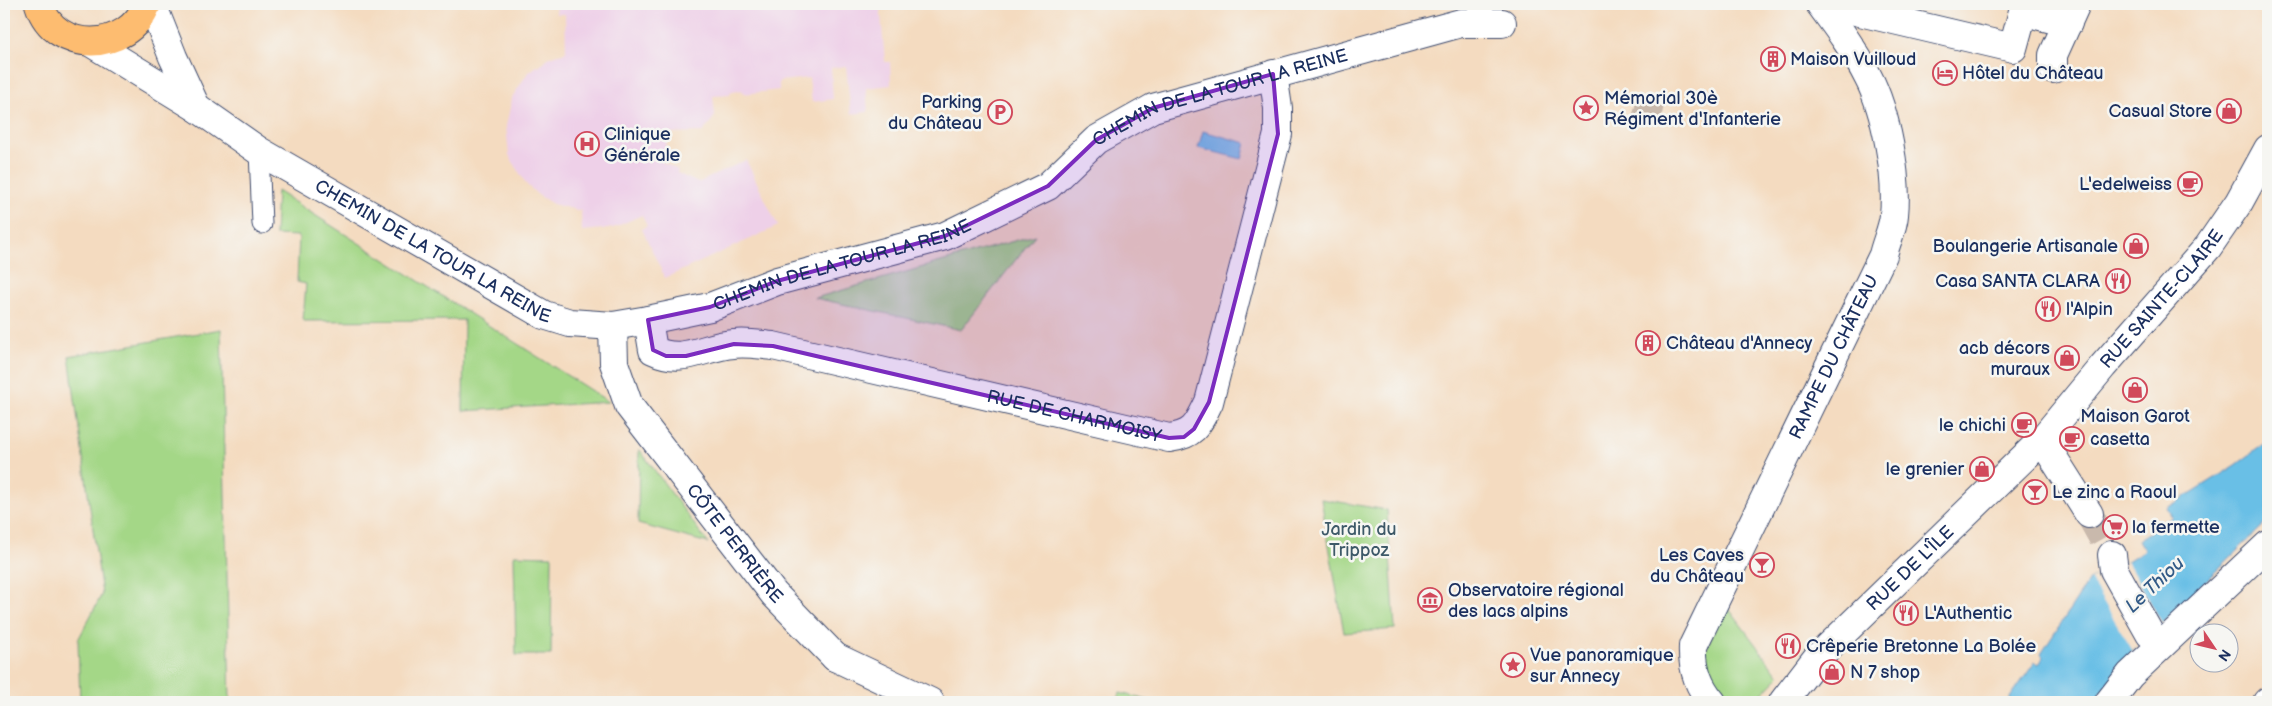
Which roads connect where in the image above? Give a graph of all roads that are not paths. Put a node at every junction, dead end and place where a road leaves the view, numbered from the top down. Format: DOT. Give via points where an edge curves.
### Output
graph roads {
  1 [pos="39,4"];
  2 [pos="147,4"];
  3 [pos="152,4"];
  4 [pos="1820,4"];
  5 [pos="1826,4"];
  6 [pos="2032,10"];
  7 [pos="2072,13"];
  8 [pos="1453,14"];
  9 [pos="1502,23"];
  10 [pos="90,42"];
  11 [pos="2053,69"];
  12 [pos="1273,74"];
  13 [pos="196,107"];
  14 [pos="2268,149"];
  15 [pos="258,151"];
  16 [pos="262,224"];
  17 [pos="648,320"];
  18 [pos="613,326"];
  19 [pos="2042,440"];
  20 [pos="2089,514"];
  21 [pos="2268,545"];
  22 [pos="2113,562"];
  23 [pos="2150,634"];
  24 [pos="930,702"];
  25 [pos="1712,702"];
  26 [pos="1783,702"];
  27 [pos="2109,702"];
  1 -- 10 [label="main road" via="53,26 70,38"];
  2 -- 10 [label="main road" via="128,30 114,39"];
  3 -- 13 [label="street, CHEMIN DE LA TOUR LA REINE"];
  4 -- 25 [label="street, RAMPE DU CHÂTEAU" via="1872,86 1895,176 1894,216 1883,255 1694,646 1692,663"];
  5 -- 6 [label="street" via="2013,48"];
  6 -- 7 [label="street"];
  7 -- 11 [label="street" via="2053,55"];
  8 -- 9 [label="street, CHEMIN DE LA TOUR LA REINE"];
  8 -- 12 [label="street, CHEMIN DE LA TOUR LA REINE"];
  10 -- 13 [label="street, CHEMIN DE LA TOUR LA REINE"];
  12 -- 17 [label="street, CHEMIN DE LA TOUR LA REINE" via="1153,108 1096,140 1048,186 945,236 777,281 710,307"];
  12 -- 17 [label="street, RUE DE CHARMOISY" via="1278,108 1276,143 1209,402 1194,429 1184,436 1169,438 773,346 734,344 686,356 666,356 653,350"];
  13 -- 15 [label="street, CHEMIN DE LA TOUR LA REINE"];
  14 -- 19 [label="street, RUE SAINTE-CLAIRE" via="2239,202 2208,247"];
  15 -- 16 [label="lane"];
  15 -- 18 [label="street, CHEMIN DE LA TOUR LA REINE" via="544,315 570,323"];
  17 -- 18 [label="street, CHEMIN DE LA TOUR LA REINE"];
  18 -- 24 [label="street, CÔTE PERRIÈRE" via="614,363 629,406 774,594 835,657"];
  19 -- 20 [label="street"];
  19 -- 26 [label="street, RUE DE L'ÎLE" via="1816,659"];
  21 -- 27 [label="street" via="2130,675"];
  22 -- 23 [label="street"];
}
